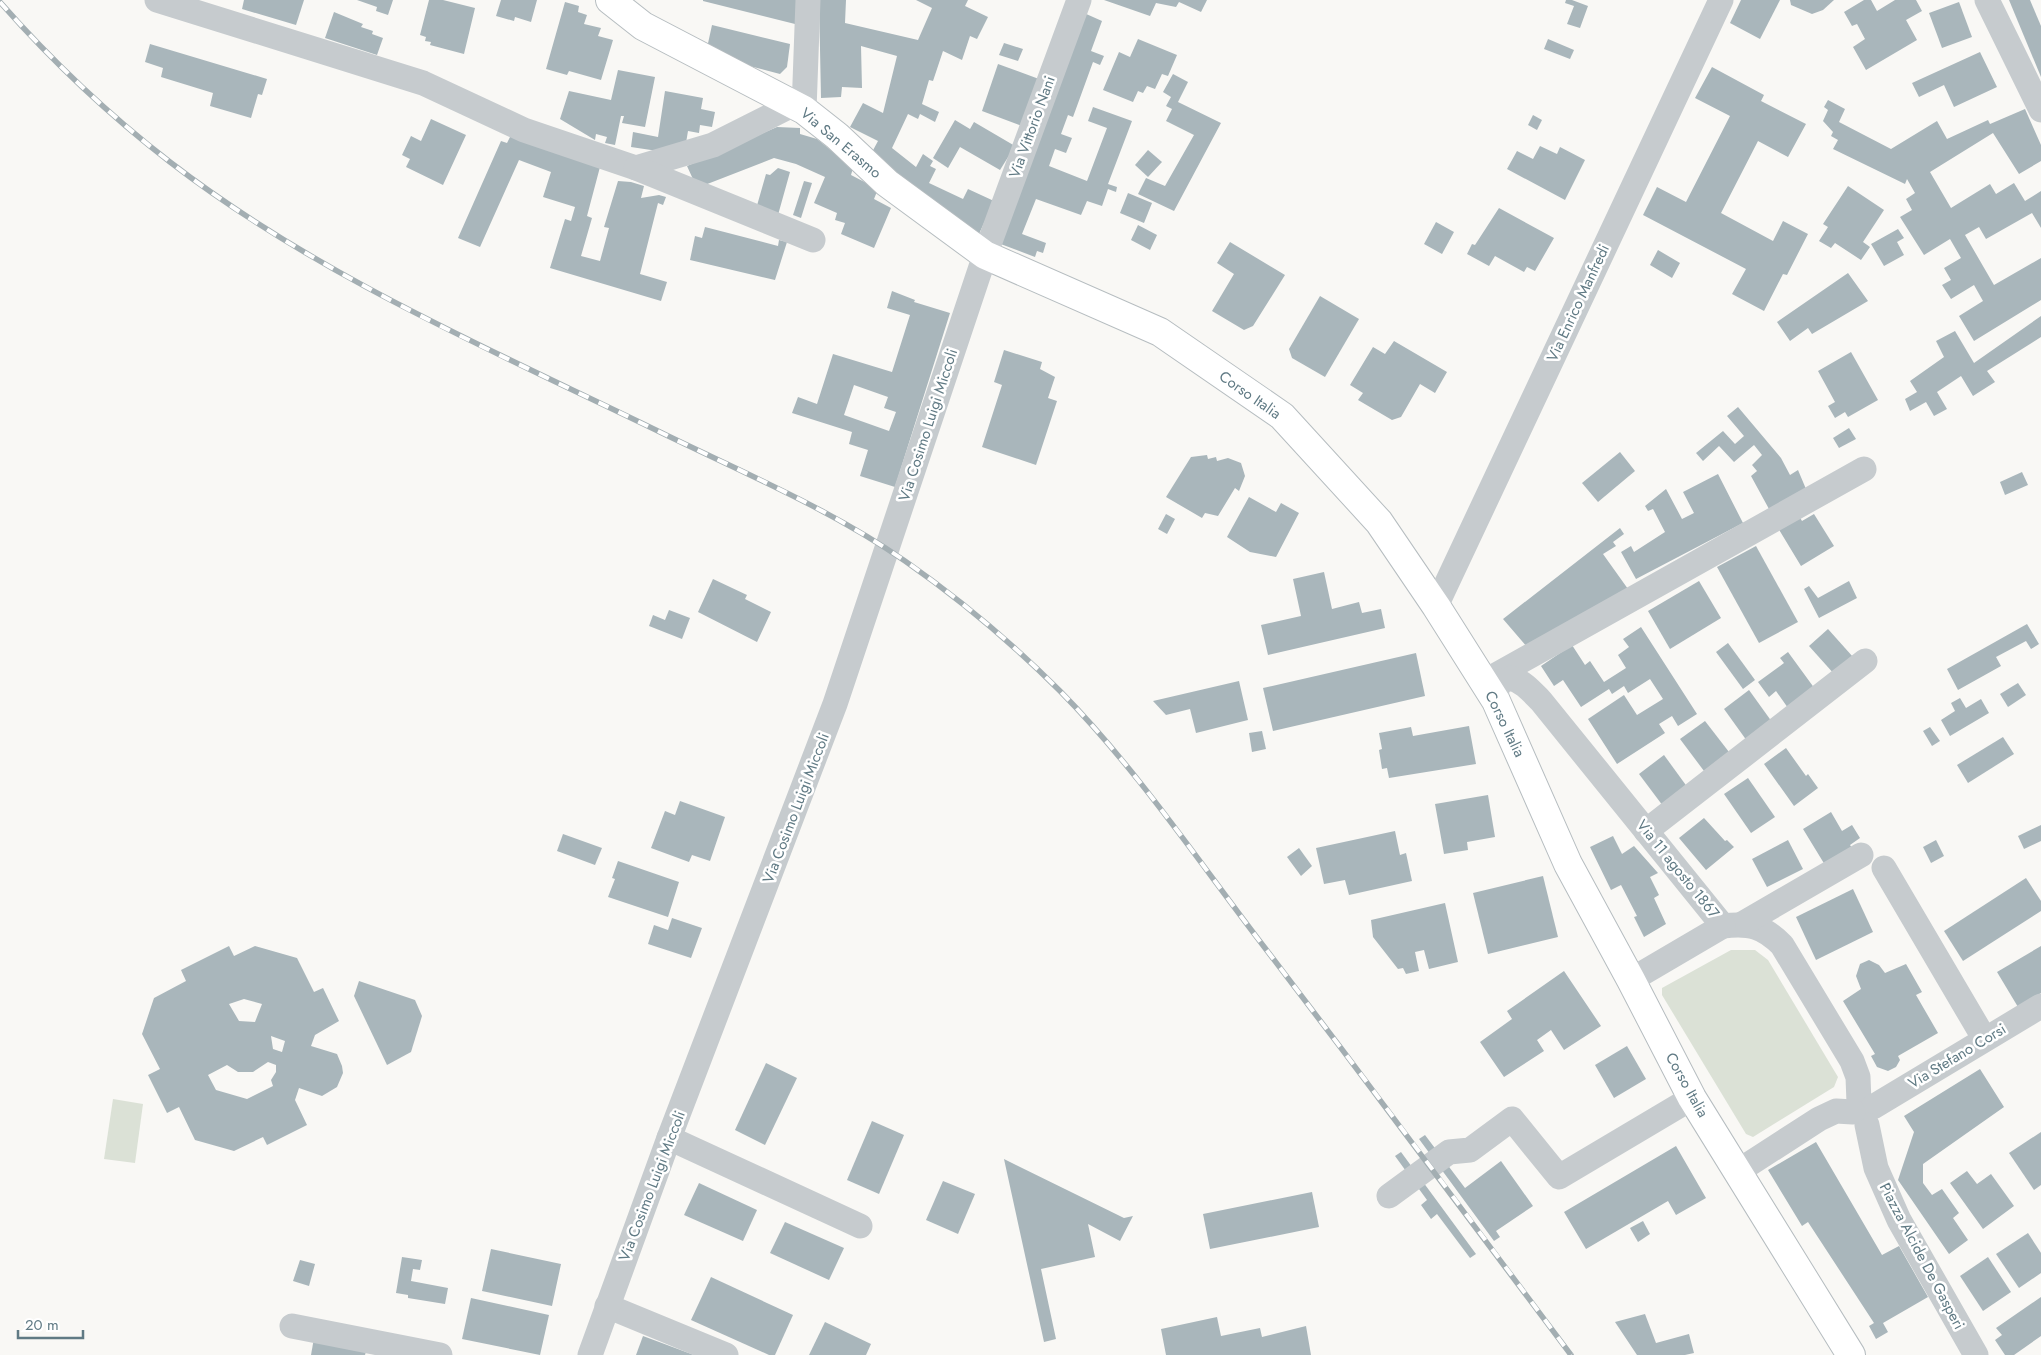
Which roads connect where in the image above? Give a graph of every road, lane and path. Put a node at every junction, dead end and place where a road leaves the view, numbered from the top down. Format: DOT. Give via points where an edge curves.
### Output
graph roads {
  1 [pos="156,0"];
  2 [pos="610,0"];
  3 [pos="808,0"];
  4 [pos="1078,0"];
  5 [pos="1721,0"];
  6 [pos="1987,0"];
  7 [pos="799,107"];
  8 [pos="2041,110"];
  9 [pos="636,168"];
  10 [pos="813,240"];
  11 [pos="985,255"];
  12 [pos="1864,469"];
  13 [pos="1436,606"];
  14 [pos="1865,661"];
  15 [pos="1490,691"];
  16 [pos="1646,831"];
  17 [pos="1861,854"];
  18 [pos="1884,868"];
  19 [pos="1733,925"];
  20 [pos="1631,980"];
  21 [pos="2041,1006"];
  22 [pos="1984,1038"];
  23 [pos="1692,1098"];
  24 [pos="1863,1112"];
  25 [pos="670,1138"];
  26 [pos="1737,1172"];
  27 [pos="1389,1196"];
  28 [pos="860,1226"];
  29 [pos="607,1306"];
  30 [pos="292,1326"];
  31 [pos="440,1355"];
  32 [pos="590,1355"];
  33 [pos="726,1355"];
  34 [pos="1851,1355"];
  35 [pos="1976,1355"];
  1 -- 9 [label="street" via="423,83 524,130"];
  2 -- 7 [label="main road, Via San Erasmo" via="643,26"];
  3 -- 7 [label="street"];
  4 -- 11 [label="street, Via Vittorio Nani"];
  5 -- 13 [label="street, Via Enrico Manfredi"];
  6 -- 8 [label="street"];
  7 -- 9 [label="street" via="713,145"];
  7 -- 11 [label="main road, Via San Erasmo" via="837,136 887,183"];
  9 -- 10 [label="street"];
  11 -- 13 [label="main road, Corso Italia" via="1160,332 1282,416 1379,522"];
  11 -- 25 [label="street, Via Cosimo Luigi Miccoli" via="836,704"];
  12 -- 15 [label="street"];
  13 -- 15 [label="main road, Corso Italia"];
  14 -- 16 [label="street"];
  15 -- 16 [label="street, Via 11 agosto 1867" via="1511,678 1527,687"];
  15 -- 20 [label="main road, Corso Italia" via="1568,864"];
  16 -- 19 [label="street, Via 11 agosto 1867"];
  17 -- 19 [label="street"];
  18 -- 22 [label="street"];
  19 -- 20 [label="street"];
  19 -- 24 [label="street" via="1754,926 1773,936 1790,956 1852,1061 1858,1076"];
  20 -- 23 [label="main road, Corso Italia"];
  21 -- 22 [label="street, Via Stefano Corsi"];
  22 -- 24 [label="street, Via Stefano Corsi"];
  23 -- 26 [label="main road, Corso Italia"];
  23 -- 27 [label="street" via="1559,1177 1512,1119 1470,1150 1449,1152"];
  24 -- 26 [label="street, Via Stefano Corsi" via="1836,1111 1818,1119"];
  24 -- 35 [label="street, Piazza Alcide De Gasperi" via="1876,1168 1899,1220"];
  25 -- 28 [label="street"];
  25 -- 29 [label="street, Via Cosimo Luigi Miccoli"];
  26 -- 34 [label="main road, Corso Italia"];
  29 -- 32 [label="street, Via Cosimo Luigi Miccoli"];
  29 -- 33 [label="street"];
  30 -- 31 [label="street"];
}
